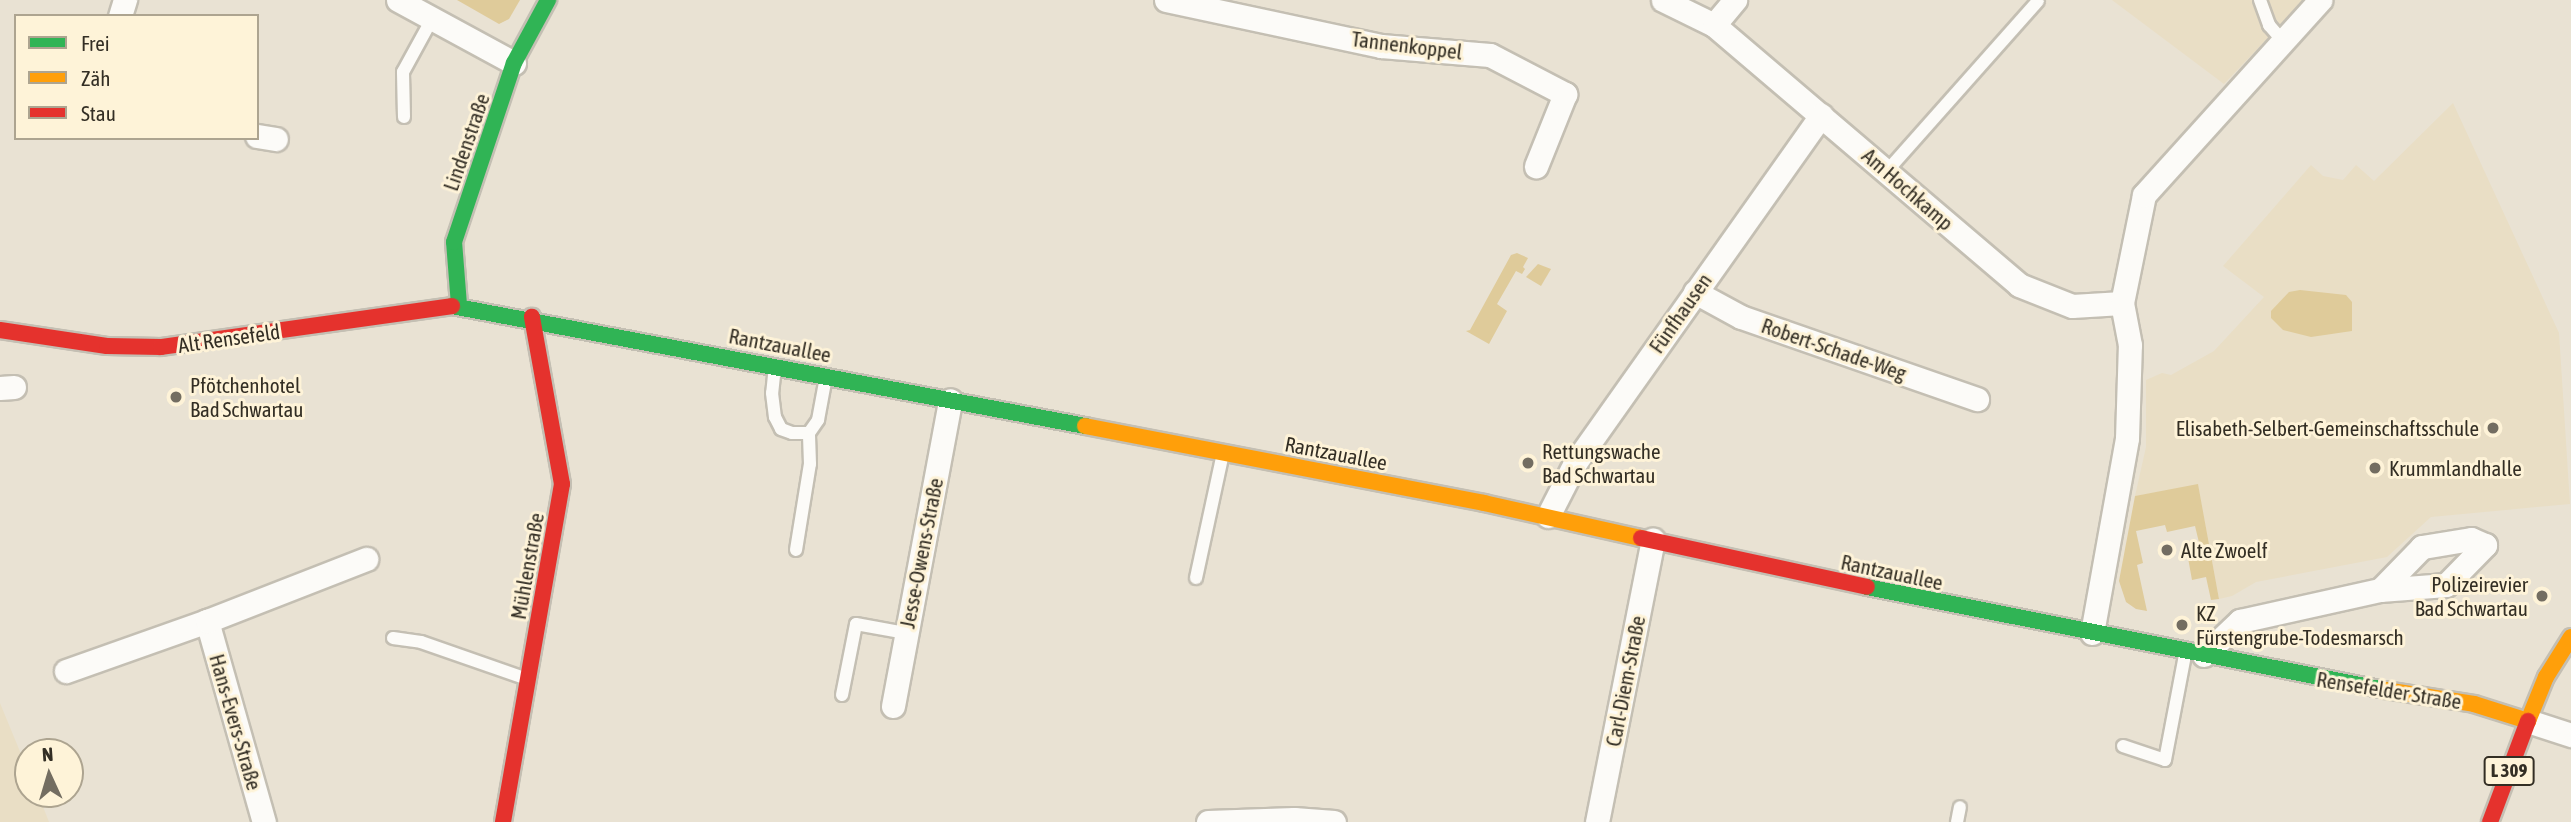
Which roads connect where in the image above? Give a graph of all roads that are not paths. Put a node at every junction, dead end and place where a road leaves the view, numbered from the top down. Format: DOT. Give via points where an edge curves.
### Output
graph roads {
  1 [pos="398,0"];
  2 [pos="548,0"];
  3 [pos="1166,0"];
  4 [pos="1663,0"];
  5 [pos="1735,0"];
  6 [pos="2260,0"];
  7 [pos="2320,0"];
  8 [pos="2038,1"];
  9 [pos="432,19"];
  10 [pos="1714,25"];
  11 [pos="2283,41"];
  12 [pos="514,63"];
  13 [pos="1821,115"];
  14 [pos="404,117"];
  15 [pos="1536,166"];
  16 [pos="1886,171"];
  17 [pos="1695,292"];
  18 [pos="2122,303"];
  19 [pos="459,305"];
  20 [pos="532,317"];
  21 [pos="0,330"];
  22 [pos="775,366"];
  23 [pos="827,376"];
  24 [pos="1976,398"];
  25 [pos="950,401"];
  26 [pos="808,433"];
  27 [pos="1223,453"];
  28 [pos="1548,516"];
  29 [pos="1653,540"];
  30 [pos="796,550"];
  31 [pos="366,559"];
  32 [pos="1196,578"];
  33 [pos="2380,590"];
  34 [pos="207,621"];
  35 [pos="906,633"];
  36 [pos="2092,633"];
  37 [pos="2571,637"];
  38 [pos="393,638"];
  39 [pos="2195,653"];
  40 [pos="66,671"];
  41 [pos="527,679"];
  42 [pos="842,695"];
  43 [pos="893,706"];
  44 [pos="2528,721"];
  45 [pos="2571,735"];
  46 [pos="2123,746"];
  47 [pos="1960,807"];
  48 [pos="264,822"];
  49 [pos="503,822"];
  50 [pos="1208,822"];
  51 [pos="1334,822"];
  52 [pos="1597,822"];
  53 [pos="1956,822"];
  54 [pos="2490,822"];
  1 -- 9 [label="street"];
  2 -- 12 [label="main road, Lindenstraße"];
  3 -- 15 [label="street, Tannenkoppel" via="1381,46 1490,55 1565,94"];
  4 -- 10 [label="street, Am Hochkamp"];
  5 -- 10 [label="street"];
  6 -- 11 [label="lane" via="2269,24"];
  7 -- 11 [label="street"];
  8 -- 16 [label="lane"];
  9 -- 12 [label="street"];
  9 -- 14 [label="lane" via="403,72"];
  10 -- 13 [label="street, Am Hochkamp"];
  11 -- 18 [label="street" via="2144,195"];
  12 -- 19 [label="main road, Lindenstraße" via="454,242"];
  13 -- 16 [label="street, Am Hochkamp"];
  13 -- 17 [label="street, Fünfhausen"];
  16 -- 18 [label="street, Am Hochkamp" via="2019,285 2072,306"];
  17 -- 24 [label="street, Robert-Schade-Weg" via="1741,317"];
  17 -- 28 [label="street, Fünfhausen" via="1575,463"];
  18 -- 36 [label="street" via="2130,345 2127,438"];
  19 -- 20 [label="main road, Rantzauallee"];
  19 -- 21 [label="main road, Alt Rensefeld" via="161,347 107,346"];
  20 -- 22 [label="main road, Rantzauallee"];
  20 -- 41 [label="main road, Mühlenstraße" via="562,484"];
  22 -- 23 [label="main road, Rantzauallee"];
  22 -- 26 [label="lane" via="775,417 781,429"];
  23 -- 25 [label="main road, Rantzauallee"];
  23 -- 26 [label="lane" via="818,420"];
  25 -- 27 [label="main road, Rantzauallee"];
  25 -- 35 [label="street, Jesse-Owens-Straße"];
  26 -- 30 [label="lane" via="810,464"];
  27 -- 28 [label="main road, Rantzauallee"];
  27 -- 32 [label="lane"];
  28 -- 29 [label="main road, Rantzauallee"];
  29 -- 36 [label="main road, Rantzauallee"];
  29 -- 52 [label="street, Carl-Diem-Straße"];
  31 -- 34 [label="street"];
  33 -- 39 [label="street" via="2239,621"];
  34 -- 40 [label="street"];
  34 -- 48 [label="street, Hans-Evers-Straße"];
  35 -- 42 [label="lane" via="856,624"];
  35 -- 43 [label="street, Jesse-Owens-Straße"];
  36 -- 39 [label="main road, Rantzauallee"];
  37 -- 44 [label="main road, L 309" via="2546,677"];
  38 -- 41 [label="lane" via="421,642"];
  39 -- 44 [label="main road, Rensefelder Straße" via="2343,684 2474,704"];
  39 -- 46 [label="lane" via="2165,760"];
  41 -- 49 [label="main road, Mühlenstraße"];
  44 -- 45 [label="street, Rensefelder Straße"];
  44 -- 54 [label="main road, L 309"];
  47 -- 53 [label="lane"];
  50 -- 51 [label="street"];
}
